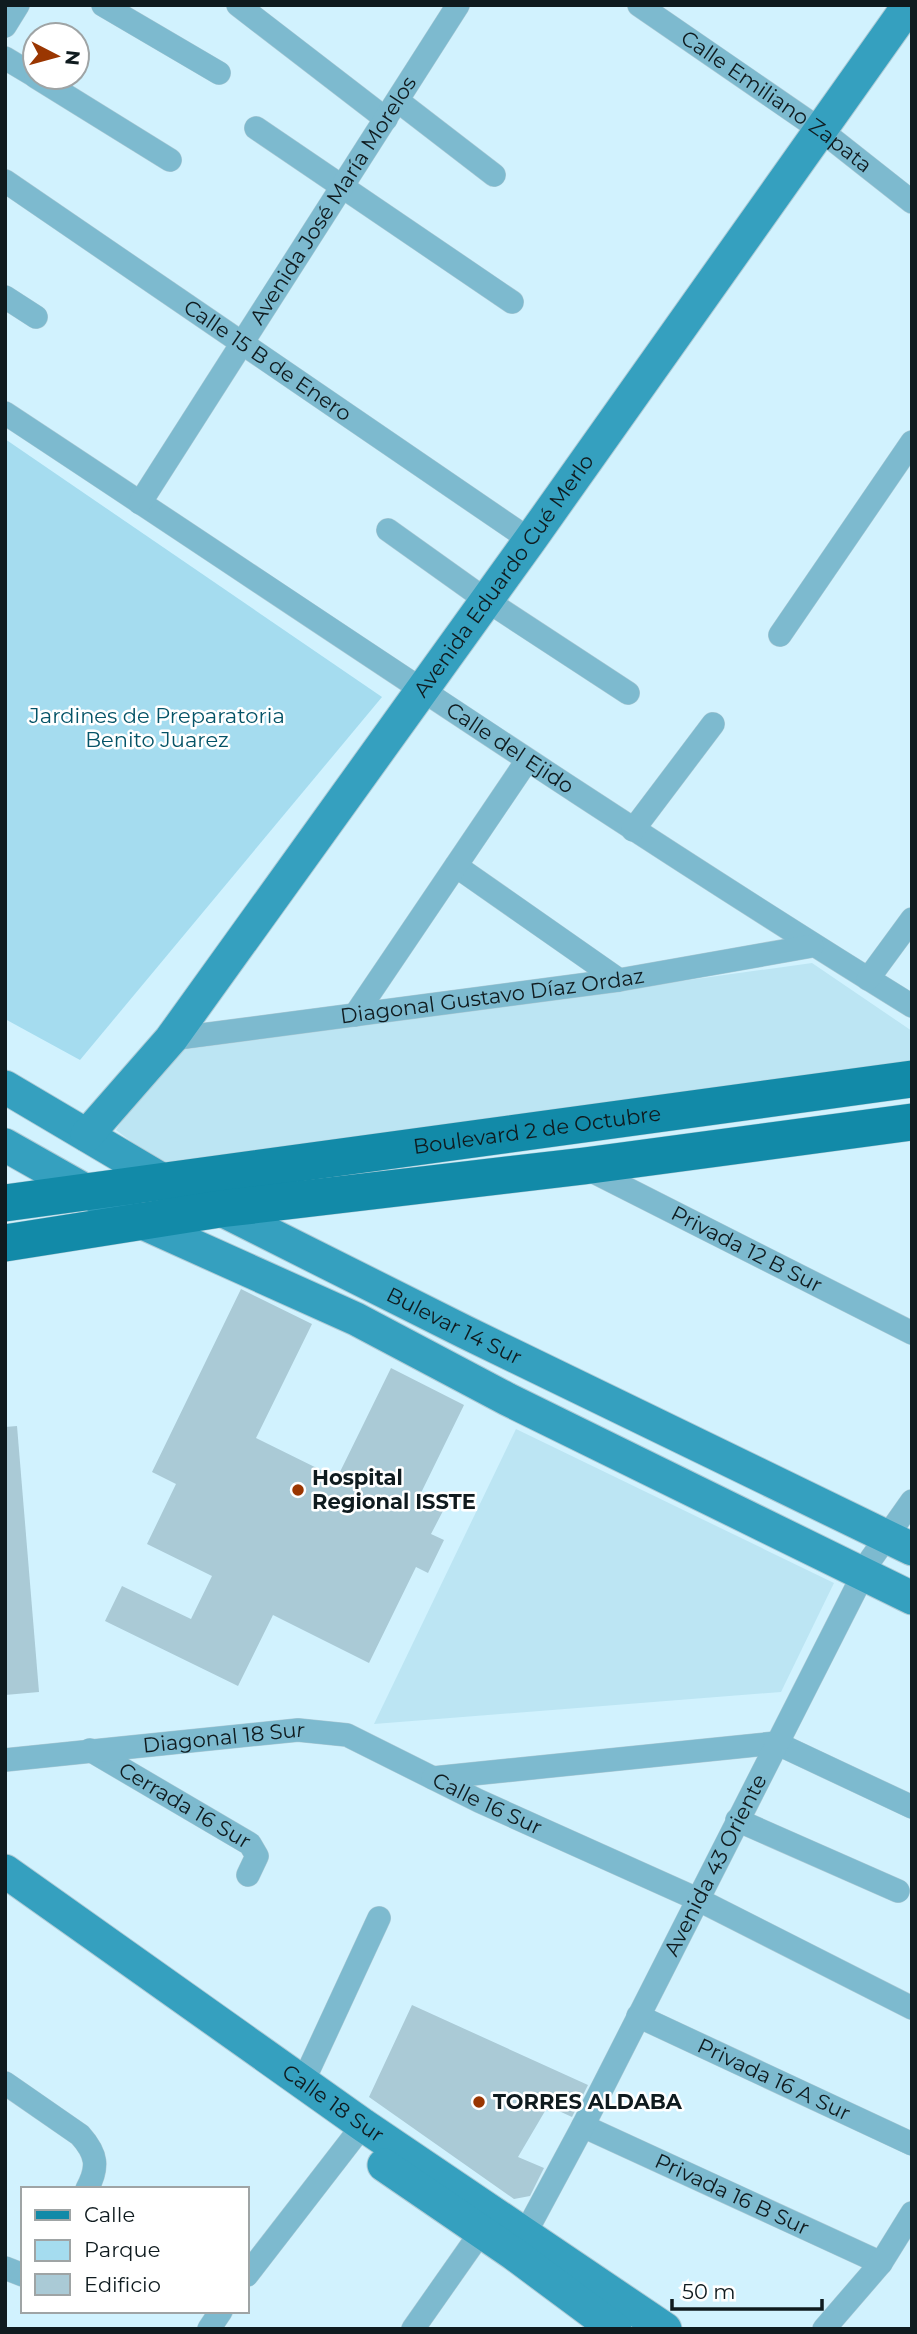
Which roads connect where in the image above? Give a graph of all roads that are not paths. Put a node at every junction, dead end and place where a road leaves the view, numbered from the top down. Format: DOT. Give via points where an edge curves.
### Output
graph roads {
  1 [pos="18,5"];
  2 [pos="103,5"];
  3 [pos="238,5"];
  4 [pos="458,5"];
  5 [pos="639,5"];
  6 [pos="909,5"];
  7 [pos="5,26"];
  8 [pos="5,58"];
  9 [pos="21,68"];
  10 [pos="219,73"];
  11 [pos="59,91"];
  12 [pos="392,110"];
  13 [pos="256,128"];
  14 [pos="821,131"];
  15 [pos="170,160"];
  16 [pos="494,175"];
  17 [pos="5,181"];
  18 [pos="342,186"];
  19 [pos="912,202"];
  20 [pos="5,297"];
  21 [pos="512,302"];
  22 [pos="36,317"];
  23 [pos="241,343"];
  24 [pos="5,413"];
  25 [pos="912,442"];
  26 [pos="140,503"];
  27 [pos="388,530"];
  28 [pos="530,540"];
  29 [pos="486,600"];
  30 [pos="780,635"];
  31 [pos="421,688"];
  32 [pos="628,693"];
  33 [pos="713,724"];
  34 [pos="526,762"];
  35 [pos="633,830"];
  36 [pos="456,866"];
  37 [pos="912,919"];
  38 [pos="812,946"];
  39 [pos="868,979"];
  40 [pos="620,980"];
  41 [pos="912,1006"];
  42 [pos="355,1015"];
  43 [pos="171,1039"];
  44 [pos="912,1079"];
  45 [pos="5,1087"];
  46 [pos="912,1122"];
  47 [pos="87,1135"];
  48 [pos="5,1145"];
  49 [pos="583,1166"];
  50 [pos="164,1181"];
  51 [pos="86,1192"];
  52 [pos="5,1203"];
  53 [pos="220,1209"];
  54 [pos="142,1223"];
  55 [pos="5,1243"];
  56 [pos="912,1333"];
  57 [pos="912,1501"];
  58 [pos="899,1543"];
  59 [pos="863,1574"];
  60 [pos="912,1598"];
  61 [pos="776,1743"];
  62 [pos="90,1750"];
  63 [pos="5,1760"];
  64 [pos="433,1778"];
  65 [pos="912,1807"];
  66 [pos="737,1820"];
  67 [pos="5,1871"];
  68 [pos="248,1875"];
  69 [pos="898,1891"];
  70 [pos="5,1897"];
  71 [pos="697,1899"];
  72 [pos="379,1918"];
  73 [pos="912,2008"];
  74 [pos="638,2016"];
  75 [pos="245,2056"];
  76 [pos="303,2082"];
  77 [pos="5,2083"];
  78 [pos="583,2126"];
  79 [pos="356,2133"];
  80 [pos="912,2144"];
  81 [pos="91,2181"];
  82 [pos="912,2213"];
  83 [pos="481,2232"];
  84 [pos="526,2232"];
  85 [pos="881,2263"];
  86 [pos="249,2267"];
  87 [pos="5,2268"];
  88 [pos="21,2275"];
  89 [pos="220,2313"];
  90 [pos="617,2322"];
  91 [pos="209,2329"];
  92 [pos="413,2329"];
  93 [pos="665,2329"];
  94 [pos="824,2329"];
  1 -- 7 [label="street"];
  2 -- 10 [label="street"];
  3 -- 12 [label="street"];
  4 -- 12 [label="street, Avenida José María Morelos"];
  5 -- 14 [label="street, Calle Emiliano Zapata"];
  6 -- 14 [label="street, Avenida Eduardo Cué Merlo"];
  8 -- 9 [label="street"];
  11 -- 15 [label="street"];
  12 -- 16 [label="street"];
  12 -- 18 [label="street, Avenida José María Morelos"];
  13 -- 18 [label="street"];
  14 -- 19 [label="street, Calle Emiliano Zapata"];
  14 -- 28 [label="street, Avenida Eduardo Cué Merlo"];
  17 -- 23 [label="street, Calle 15 B de Enero"];
  18 -- 21 [label="street"];
  18 -- 23 [label="street, Avenida José María Morelos"];
  20 -- 22 [label="street"];
  23 -- 26 [label="street, Avenida José María Morelos"];
  23 -- 28 [label="street, Calle 15 B de Enero"];
  24 -- 26 [label="street, Calle del Ejido"];
  25 -- 30 [label="street"];
  26 -- 31 [label="street, Calle del Ejido"];
  27 -- 29 [label="street"];
  28 -- 29 [label="street, Avenida Eduardo Cué Merlo"];
  29 -- 31 [label="street, Avenida Eduardo Cué Merlo"];
  29 -- 32 [label="street"];
  31 -- 34 [label="street, Calle del Ejido"];
  31 -- 43 [label="street, Avenida Eduardo Cué Merlo"];
  33 -- 35 [label="street"];
  34 -- 35 [label="street, Calle del Ejido"];
  34 -- 36 [label="street"];
  35 -- 38 [label="street, Calle del Ejido"];
  36 -- 40 [label="street"];
  36 -- 42 [label="street"];
  37 -- 39 [label="street"];
  38 -- 39 [label="street, Calle del Ejido"];
  38 -- 40 [label="street, Diagonal Gustavo Díaz Ordaz"];
  39 -- 41 [label="street, Calle del Ejido"];
  40 -- 42 [label="street, Diagonal Gustavo Díaz Ordaz"];
  42 -- 43 [label="street, Diagonal Gustavo Díaz Ordaz"];
  43 -- 47 [label="street, Avenida Eduardo Cué Merlo"];
  44 -- 50 [label="main road, Boulevard 2 de Octubre"];
  45 -- 47 [label="street, Bulevar 14 Sur"];
  46 -- 49 [label="main road, Boulevard 2 de Octubre"];
  47 -- 50 [label="street, Bulevar 14 Sur"];
  48 -- 51 [label="street, Bulevar 14 Sur"];
  49 -- 53 [label="main road, Boulevard 2 de Octubre"];
  49 -- 56 [label="street, Privada 12 B Sur"];
  50 -- 51 [label="main road, Boulevard 2 de Octubre"];
  50 -- 53 [label="street, Bulevar 14 Sur"];
  51 -- 52 [label="main road, Boulevard 2 de Octubre"];
  51 -- 54 [label="street, Bulevar 14 Sur"];
  53 -- 54 [label="main road, Boulevard 2 de Octubre"];
  53 -- 58 [label="street, Bulevar 14 Sur"];
  54 -- 55 [label="main road, Boulevard 2 de Octubre"];
  54 -- 59 [label="street, Bulevar 14 Sur" via="356,1319 507,1399"];
  57 -- 58 [label="street, Avenida 43 Oriente"];
  58 -- 59 [label="street, Avenida 43 Oriente"];
  59 -- 60 [label="street, Bulevar 14 Sur"];
  59 -- 61 [label="street, Avenida 43 Oriente"];
  61 -- 64 [label="street, Calle 16 Sur"];
  61 -- 65 [label="street"];
  61 -- 66 [label="street, Avenida 43 Oriente"];
  62 -- 63 [label="street, Diagonal 18 Sur"];
  62 -- 64 [label="street, Diagonal 18 Sur" via="323,1730 347,1735"];
  62 -- 68 [label="street, Cerrada 16 Sur" via="250,1844 257,1856"];
  64 -- 71 [label="street, Calle 16 Sur"];
  66 -- 69 [label="street"];
  66 -- 71 [label="street, Avenida 43 Oriente"];
  67 -- 75 [label="street, Calle 18 Sur"];
  70 -- 75 [label="street, Calle 18 Sur"];
  71 -- 73 [label="street, Calle 16 Sur"];
  71 -- 74 [label="street, Avenida 43 Oriente"];
  72 -- 76 [label="street"];
  74 -- 78 [label="street, Avenida 43 Oriente"];
  74 -- 80 [label="street, Privada 16 A Sur"];
  75 -- 76 [label="street, Calle 18 Sur"];
  75 -- 79 [label="street, Calle 18 Sur"];
  76 -- 79 [label="street, Calle 18 Sur"];
  77 -- 81 [label="street" via="80,2135 94,2152"];
  78 -- 84 [label="street, Avenida 43 Oriente"];
  78 -- 85 [label="street, Privada 16 B Sur"];
  79 -- 83 [label="street, Calle 18 Sur"];
  79 -- 84 [label="street, Calle 18 Sur"];
  79 -- 86 [label="street"];
  82 -- 85 [label="street"];
  83 -- 90 [label="street, Calle 18 Sur"];
  83 -- 92 [label="street"];
  84 -- 90 [label="street, Calle 18 Sur"];
  85 -- 94 [label="street"];
  87 -- 88 [label="street"];
  89 -- 91 [label="street"];
  90 -- 93 [label="street, Calle 18 Sur"];
}
